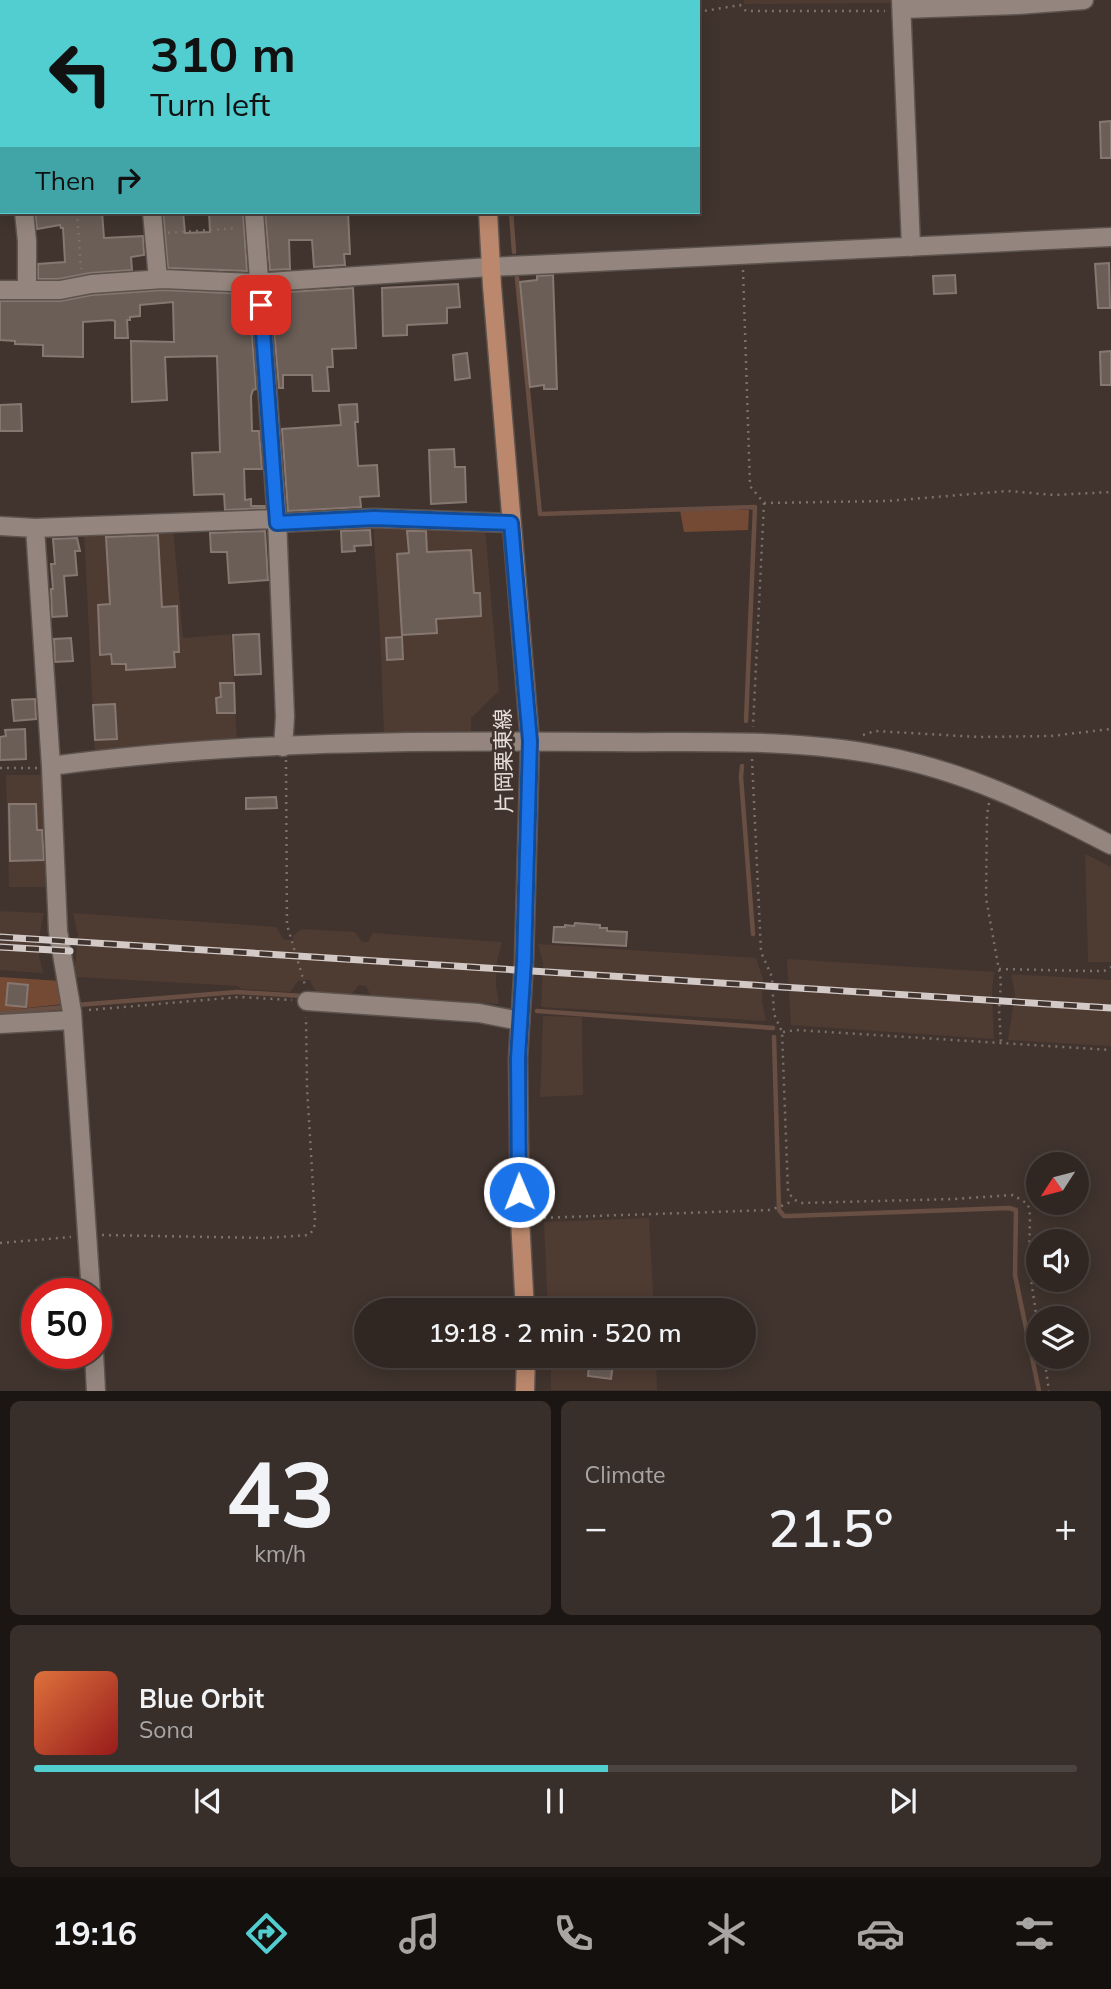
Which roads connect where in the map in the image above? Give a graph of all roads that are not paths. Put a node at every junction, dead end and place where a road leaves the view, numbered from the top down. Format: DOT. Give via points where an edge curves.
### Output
graph roads {
  1 [pos="1084,0"];
  2 [pos="902,7"];
  3 [pos="23,214"];
  4 [pos="152,214"];
  5 [pos="488,214"];
  6 [pos="254,220"];
  7 [pos="1111,237"];
  8 [pos="911,247"];
  9 [pos="490,267"];
  10 [pos="158,279"];
  11 [pos="259,282"];
  12 [pos="27,289"];
  13 [pos="0,290"];
  14 [pos="277,521"];
  15 [pos="511,523"];
  16 [pos="0,526"];
  17 [pos="35,528"];
  18 [pos="530,741"];
  19 [pos="283,747"];
  20 [pos="51,766"];
  21 [pos="1111,845"];
  22 [pos="307,1001"];
  23 [pos="72,1016"];
  24 [pos="520,1021"];
  25 [pos="0,1024"];
  26 [pos="90,1278"];
  27 [pos="524,1298"];
  28 [pos="526,1368"];
  29 [pos="95,1369"];
  30 [pos="96,1391"];
  31 [pos="526,1391"];
  1 -- 2 [label="street"];
  2 -- 8 [label="street"];
  3 -- 12 [label="street"];
  4 -- 10 [label="street"];
  5 -- 9 [label="main road, 片岡栗東線"];
  6 -- 11 [label="street"];
  7 -- 8 [label="street"];
  8 -- 9 [label="street"];
  9 -- 11 [label="street"];
  9 -- 15 [label="main road, 片岡栗東線"];
  10 -- 11 [label="street"];
  10 -- 12 [label="street" via="76,289"];
  11 -- 14 [label="street"];
  12 -- 13 [label="street"];
  14 -- 15 [label="street" via="374,518"];
  14 -- 17 [label="street"];
  14 -- 19 [label="street"];
  15 -- 18 [label="main road, 片岡栗東線"];
  16 -- 17 [label="street"];
  17 -- 20 [label="street"];
  18 -- 19 [label="street"];
  18 -- 21 [label="street" via="832,747 881,755 993,787"];
  18 -- 24 [label="main road, 片岡栗東線"];
  19 -- 20 [label="street" via="132,755"];
  20 -- 23 [label="street" via="58,931"];
  22 -- 24 [label="street" via="479,1013"];
  23 -- 25 [label="street"];
  23 -- 26 [label="street"];
  24 -- 27 [label="main road, 片岡栗東線"];
  28 -- 31 [label="main road"];
  29 -- 30 [label="street"];
}
